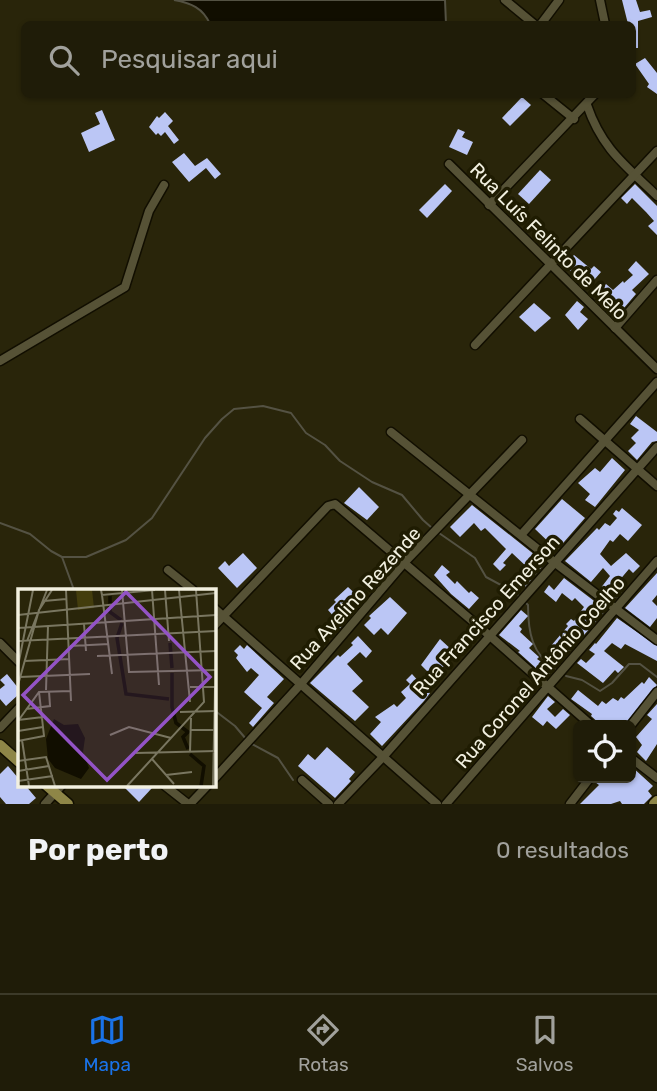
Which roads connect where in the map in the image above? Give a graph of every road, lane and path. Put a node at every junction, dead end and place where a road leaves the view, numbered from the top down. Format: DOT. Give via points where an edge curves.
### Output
graph roads {
  1 [pos="505,0"];
  2 [pos="559,0"];
  3 [pos="600,0"];
  4 [pos="530,21"];
  5 [pos="543,21"];
  6 [pos="604,21"];
  7 [pos="548,98"];
  8 [pos="592,98"];
  9 [pos="587,105"];
  10 [pos="574,119"];
  11 [pos="657,151"];
  12 [pos="449,164"];
  13 [pos="635,175"];
  14 [pos="164,185"];
  15 [pos="657,196"];
  16 [pos="489,205"];
  17 [pos="551,264"];
  18 [pos="657,280"];
  19 [pos="615,328"];
  20 [pos="475,345"];
  21 [pos="0,361"];
  22 [pos="657,369"];
  23 [pos="657,382"];
  24 [pos="580,419"];
  25 [pos="391,432"];
  26 [pos="605,439"];
  27 [pos="522,440"];
  28 [pos="657,447"];
  29 [pos="637,469"];
  30 [pos="657,486"];
  31 [pos="471,495"];
  32 [pos="521,536"];
  33 [pos="657,561"];
  34 [pos="554,562"];
  35 [pos="404,563"];
  36 [pos="168,570"];
  37 [pos="192,589"];
  38 [pos="215,609"];
  39 [pos="616,609"];
  40 [pos="223,616"];
  41 [pos="215,625"];
  42 [pos="490,636"];
  43 [pos="657,639"];
  44 [pos="0,643"];
  45 [pos="18,661"];
  46 [pos="300,685"];
  47 [pos="548,688"];
  48 [pos="657,692"];
  49 [pos="18,709"];
  50 [pos="585,720"];
  51 [pos="636,720"];
  52 [pos="0,728"];
  53 [pos="0,745"];
  54 [pos="383,757"];
  55 [pos="18,761"];
  56 [pos="636,762"];
  57 [pos="215,778"];
  58 [pos="657,778"];
  59 [pos="302,780"];
  60 [pos="586,783"];
  61 [pos="164,786"];
  62 [pos="207,786"];
  63 [pos="59,789"];
  64 [pos="45,804"];
  65 [pos="68,804"];
  66 [pos="189,804"];
  67 [pos="329,804"];
  68 [pos="338,804"];
  69 [pos="437,804"];
  70 [pos="446,804"];
  71 [pos="570,804"];
  1 -- 4 [label="street"];
  2 -- 5 [label="street"];
  3 -- 6 [label="street"];
  7 -- 10 [label="street"];
  8 -- 9 [label="street"];
  9 -- 10 [label="street"];
  9 -- 13 [label="street" via="606,146"];
  10 -- 16 [label="street"];
  11 -- 13 [label="street"];
  12 -- 16 [label="street, Rua Luís Felinto de Melo"];
  13 -- 15 [label="street"];
  13 -- 17 [label="street"];
  14 -- 21 [label="street" via="149,211 125,287"];
  16 -- 17 [label="street, Rua Luís Felinto de Melo"];
  17 -- 19 [label="street, Rua Luís Felinto de Melo"];
  17 -- 20 [label="street"];
  18 -- 19 [label="street"];
  19 -- 22 [label="street, Rua Luís Felinto de Melo"];
  23 -- 26 [label="street"];
  24 -- 26 [label="street"];
  25 -- 31 [label="street"];
  26 -- 29 [label="street"];
  26 -- 32 [label="street"];
  27 -- 31 [label="street, Rua Avelino Rezende"];
  28 -- 29 [label="street, Rua Francisco Emerson"];
  29 -- 30 [label="street"];
  29 -- 34 [label="street, Rua Francisco Emerson"];
  31 -- 32 [label="street"];
  31 -- 35 [label="street, Rua Avelino Rezende"];
  32 -- 34 [label="street"];
  33 -- 39 [label="street, Rua Coronel Antônio Coelho"];
  34 -- 39 [label="street"];
  34 -- 42 [label="street, Rua Francisco Emerson"];
  35 -- 40 [label="street" via="338,506 328,506"];
  35 -- 42 [label="street"];
  35 -- 46 [label="street, Rua Avelino Rezende"];
  36 -- 37 [label="street"];
  38 -- 40 [label="street"];
  39 -- 43 [label="street"];
  39 -- 47 [label="street, Rua Coronel Antônio Coelho"];
  40 -- 41 [label="street"];
  40 -- 46 [label="street"];
  42 -- 47 [label="street"];
  42 -- 54 [label="street, Rua Francisco Emerson"];
  44 -- 45 [label="street"];
  46 -- 54 [label="street"];
  46 -- 57 [label="street, Rua Avelino Rezende"];
  47 -- 50 [label="street"];
  47 -- 70 [label="street, Rua Coronel Antônio Coelho"];
  48 -- 51 [label="street"];
  49 -- 52 [label="street"];
  53 -- 55 [label="main road"];
  54 -- 68 [label="street, Rua Francisco Emerson"];
  54 -- 69 [label="street"];
  56 -- 58 [label="street"];
  59 -- 67 [label="street"];
  60 -- 71 [label="street"];
  61 -- 66 [label="street"];
  62 -- 66 [label="street"];
  63 -- 64 [label="street"];
  63 -- 65 [label="main road"];
}
